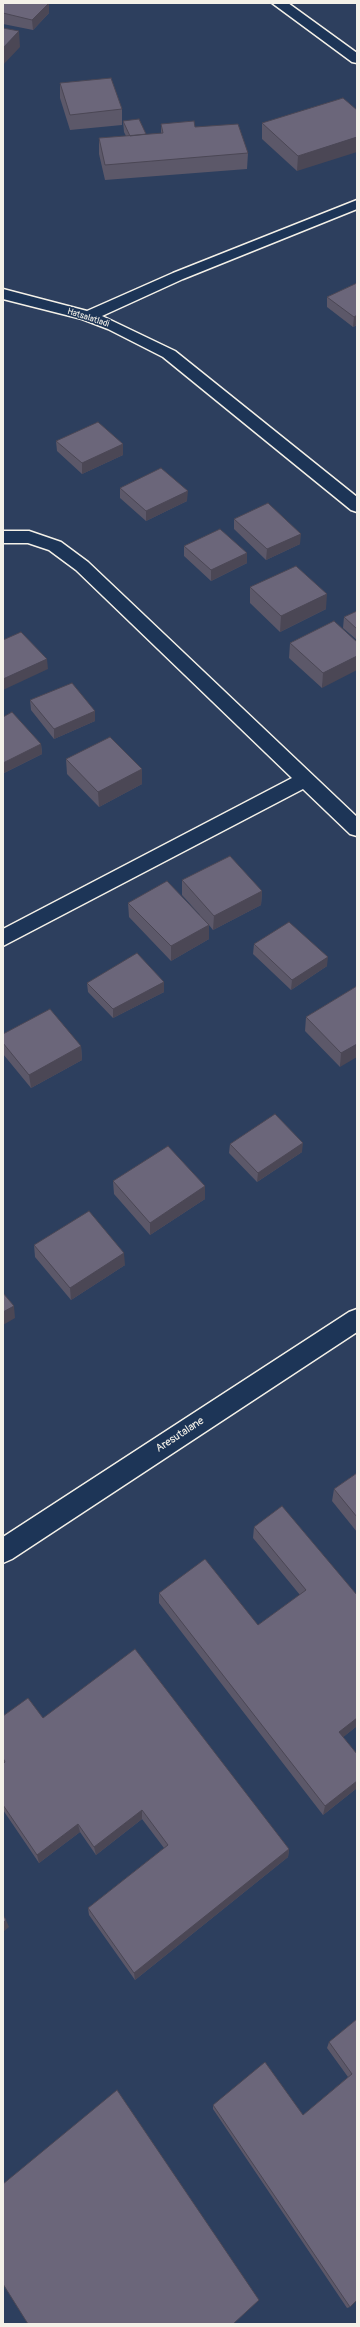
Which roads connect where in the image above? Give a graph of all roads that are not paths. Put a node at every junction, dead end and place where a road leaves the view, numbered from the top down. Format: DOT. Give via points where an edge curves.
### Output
graph roads {
  1 [pos="279,3"];
  2 [pos="357,43"];
  3 [pos="344,49"];
  4 [pos="357,59"];
  5 [pos="357,204"];
  6 [pos="3,294"];
  7 [pos="88,316"];
  8 [pos="357,506"];
  9 [pos="3,537"];
  10 [pos="304,780"];
  11 [pos="357,829"];
  12 [pos="3,938"];
  13 [pos="357,1320"];
  14 [pos="3,1552"];
  1 -- 3 [label="street"];
  2 -- 3 [label="street"];
  3 -- 4 [label="street"];
  5 -- 7 [label="street" via="178,276"];
  6 -- 7 [label="street, Hatsalatladi"];
  7 -- 8 [label="street, Hatsalatladi" via="169,354"];
  9 -- 10 [label="street" via="29,538 55,546 82,566"];
  10 -- 11 [label="street"];
  10 -- 12 [label="street"];
  13 -- 14 [label="street, Aresutalane"];
}
